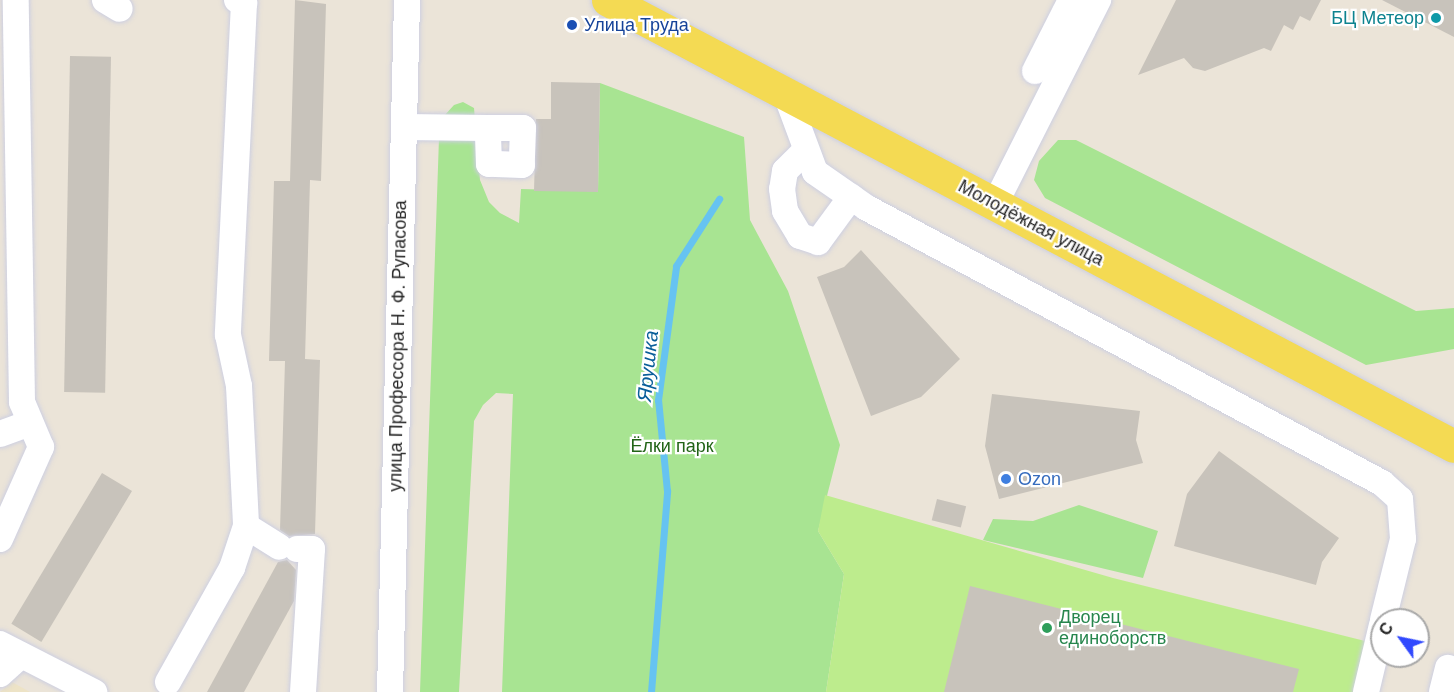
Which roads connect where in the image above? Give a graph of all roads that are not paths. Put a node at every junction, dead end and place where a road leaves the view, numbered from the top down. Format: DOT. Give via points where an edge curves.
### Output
graph roads {
  1 [pos="16,0"];
  2 [pos="237,0"];
  3 [pos="407,0"];
  4 [pos="608,0"];
  5 [pos="1071,0"];
  6 [pos="1098,0"];
  7 [pos="1035,70"];
  8 [pos="786,94"];
  9 [pos="404,127"];
  10 [pos="488,128"];
  11 [pos="805,151"];
  12 [pos="851,197"];
  13 [pos="995,204"];
  14 [pos="30,423"];
  15 [pos="0,434"];
  16 [pos="1454,446"];
  17 [pos="246,526"];
  18 [pos="0,539"];
  19 [pos="1386,608"];
  20 [pos="11,650"];
  21 [pos="1372,668"];
  22 [pos="0,674"];
  23 [pos="168,682"];
  24 [pos="94,692"];
  25 [pos="303,692"];
  26 [pos="390,692"];
  27 [pos="1366,692"];
  1 -- 14 [label="street" via="22,402"];
  2 -- 17 [label="street" via="244,3 228,335 239,386"];
  3 -- 9 [label="street, улица Профессора Н. Ф. Рупасова"];
  4 -- 8 [label="main road, Молодёжная улица"];
  5 -- 7 [label="street"];
  6 -- 13 [label="street"];
  8 -- 11 [label="street"];
  8 -- 13 [label="main road, Молодёжная улица"];
  9 -- 10 [label="street"];
  9 -- 26 [label="street, улица Профессора Н. Ф. Рупасова"];
  11 -- 12 [label="street" via="815,172"];
  11 -- 12 [label="street" via="785,171 782,189 785,211 800,236 818,242"];
  12 -- 19 [label="street" via="1382,483 1400,499 1403,538"];
  13 -- 16 [label="main road, Молодёжная улица"];
  14 -- 15 [label="street"];
  14 -- 18 [label="street" via="41,447"];
  17 -- 23 [label="street" via="232,568"];
  17 -- 25 [label="street" via="288,548 312,549"];
  20 -- 22 [label="street"];
  20 -- 24 [label="street"];
  21 -- 27 [label="street"];
}
